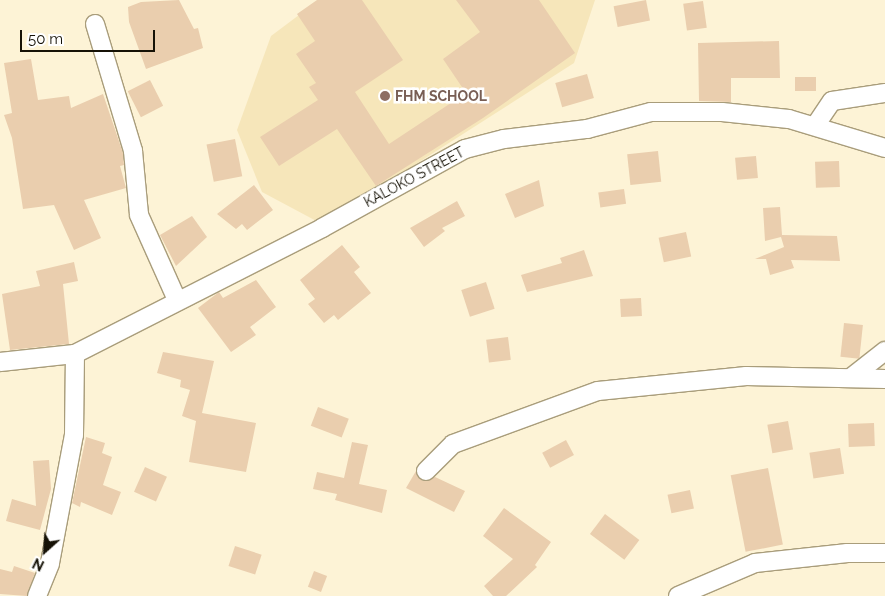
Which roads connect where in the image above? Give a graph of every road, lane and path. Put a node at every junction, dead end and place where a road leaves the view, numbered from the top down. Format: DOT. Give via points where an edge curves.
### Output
graph roads {
  1 [pos="95,24"];
  2 [pos="885,93"];
  3 [pos="815,126"];
  4 [pos="885,148"];
  5 [pos="177,300"];
  6 [pos="885,351"];
  7 [pos="76,354"];
  8 [pos="0,362"];
  9 [pos="853,376"];
  10 [pos="885,379"];
  11 [pos="426,471"];
  12 [pos="885,553"];
  13 [pos="36,596"];
  14 [pos="678,596"];
  1 -- 5 [label="street" via="132,151 138,215"];
  2 -- 3 [label="street" via="832,101"];
  3 -- 4 [label="street, KALOKO STREET"];
  3 -- 5 [label="street, KALOKO STREET" via="722,112 651,112 586,129 504,139 465,149 322,228"];
  5 -- 7 [label="street, KALOKO STREET"];
  6 -- 9 [label="street"];
  7 -- 8 [label="street, KALOKO STREET"];
  7 -- 13 [label="street" via="74,435 50,563"];
  9 -- 10 [label="street"];
  9 -- 11 [label="street" via="746,376 598,391 453,444"];
  12 -- 14 [label="street" via="847,553 756,563"];
}
